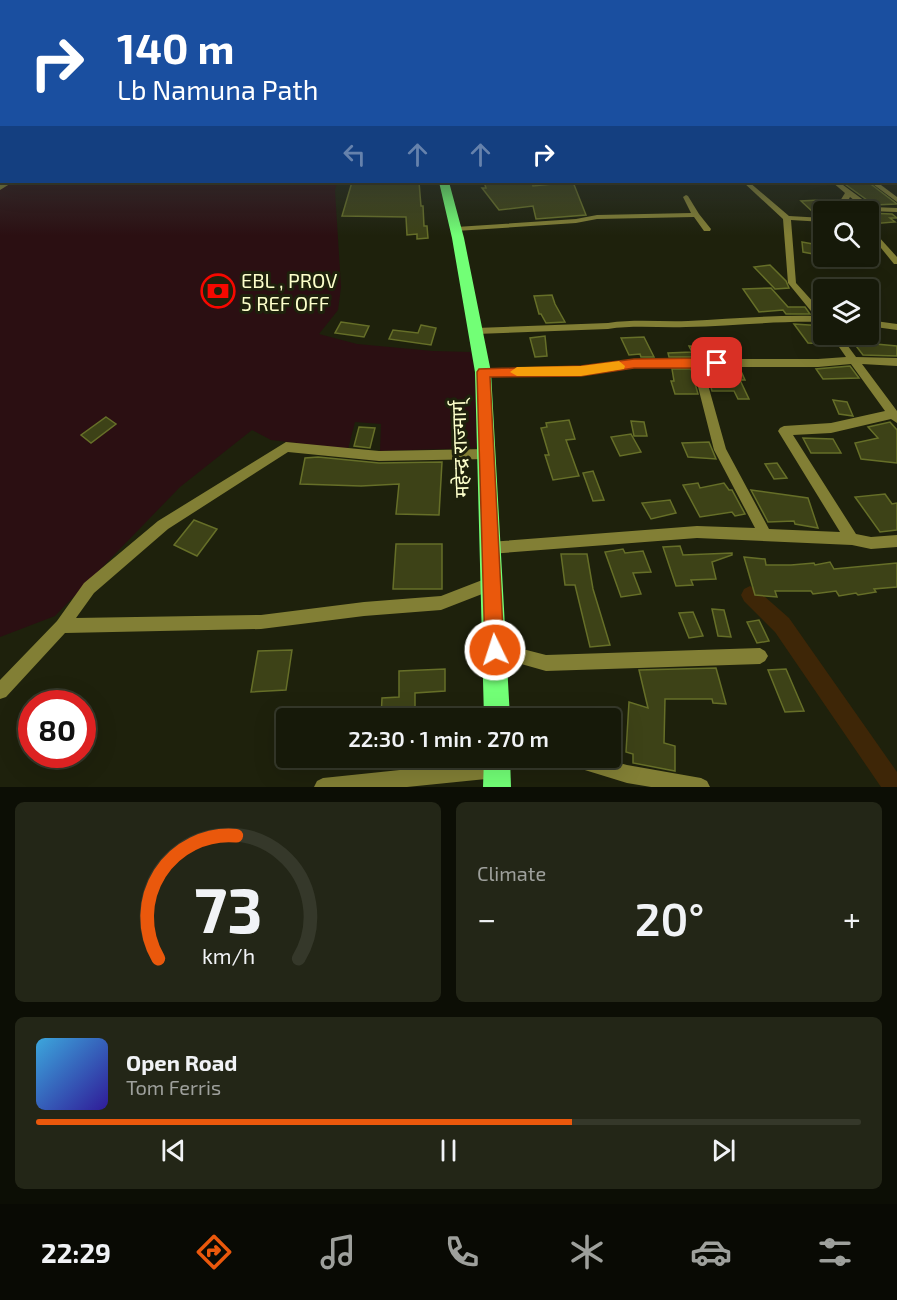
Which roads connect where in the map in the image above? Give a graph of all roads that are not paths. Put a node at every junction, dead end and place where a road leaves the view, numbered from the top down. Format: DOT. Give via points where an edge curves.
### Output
graph roads {
  1 [pos="444,183"];
  2 [pos="747,183"];
  3 [pos="836,183"];
  4 [pos="874,183"];
  5 [pos="849,192"];
  6 [pos="686,197"];
  7 [pos="897,200"];
  8 [pos="844,201"];
  9 [pos="897,210"];
  10 [pos="696,215"];
  11 [pos="787,218"];
  12 [pos="813,219"];
  13 [pos="456,229"];
  14 [pos="707,229"];
  15 [pos="879,240"];
  16 [pos="897,262"];
  17 [pos="813,308"];
  18 [pos="813,319"];
  19 [pos="879,325"];
  20 [pos="897,327"];
  21 [pos="476,331"];
  22 [pos="842,345"];
  23 [pos="854,360"];
  24 [pos="897,362"];
  25 [pos="697,363"];
  26 [pos="483,372"];
  27 [pos="894,417"];
  28 [pos="487,454"];
  29 [pos="766,536"];
  30 [pos="852,539"];
  31 [pos="897,541"];
  32 [pos="489,548"];
  33 [pos="490,584"];
  34 [pos="62,626"];
  35 [pos="495,650"];
  36 [pos="760,656"];
  37 [pos="0,691"];
  38 [pos="497,708"];
  39 [pos="608,768"];
  40 [pos="497,771"];
  41 [pos="323,787"];
  42 [pos="701,787"];
  1 -- 13 [label="highway, महेन्द्र राज्मार्ग्"];
  2 -- 11 [label="street"];
  3 -- 5 [label="street"];
  4 -- 7 [label="street"];
  5 -- 8 [label="street"];
  5 -- 9 [label="street" via="876,211"];
  6 -- 10 [label="street"];
  10 -- 13 [label="street" via="597,217"];
  10 -- 14 [label="street"];
  11 -- 12 [label="street"];
  11 -- 17 [label="street" via="792,283"];
  13 -- 21 [label="highway, महेन्द्र राज्मार्ग्"];
  15 -- 16 [label="street"];
  18 -- 21 [label="street"];
  19 -- 20 [label="street"];
  21 -- 26 [label="highway, महेन्द्र राज्मार्ग्"];
  22 -- 23 [label="street"];
  23 -- 24 [label="street"];
  23 -- 25 [label="street"];
  23 -- 27 [label="street"];
  25 -- 26 [label="street" via="634,363 581,371"];
  25 -- 29 [label="street" via="720,450"];
  26 -- 28 [label="highway, महेन्द्र राज्मार्ग्"];
  27 -- 30 [label="street" via="784,431"];
  28 -- 32 [label="highway, महेन्द्र राज्मार्ग्"];
  28 -- 34 [label="street" via="379,456 286,447 163,525 89,588"];
  29 -- 30 [label="street"];
  29 -- 32 [label="street" via="697,532"];
  30 -- 31 [label="street" via="871,543"];
  32 -- 33 [label="highway, महेन्द्र राज्मार्ग्"];
  33 -- 34 [label="street" via="441,603 261,622"];
  33 -- 35 [label="highway, महेन्द्र राज्मार्ग्"];
  34 -- 37 [label="street"];
  35 -- 36 [label="street" via="546,663"];
  35 -- 38 [label="highway, महेन्द्र राज्मार्ग्"];
  39 -- 42 [label="street"];
  40 -- 41 [label="street"];
}
